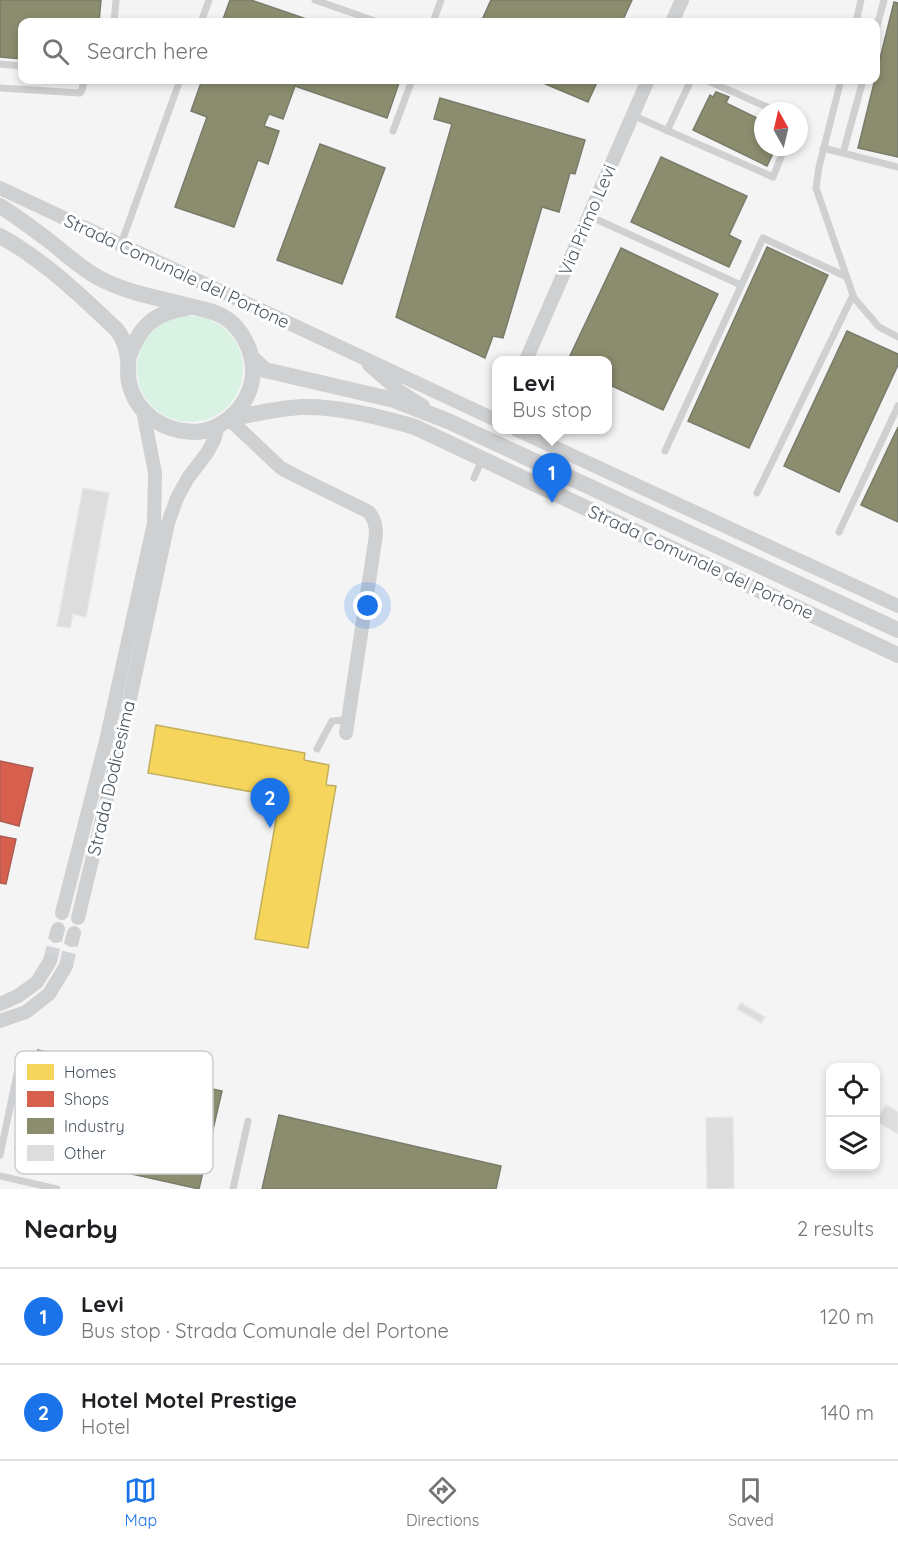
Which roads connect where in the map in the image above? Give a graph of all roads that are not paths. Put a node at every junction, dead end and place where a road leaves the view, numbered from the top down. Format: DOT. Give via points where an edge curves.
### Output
graph roads {
  1 [pos="116,0"];
  2 [pos="209,0"];
  3 [pos="315,0"];
  4 [pos="441,0"];
  5 [pos="682,0"];
  6 [pos="861,0"];
  7 [pos="884,0"];
  8 [pos="114,18"];
  9 [pos="202,18"];
  10 [pos="367,18"];
  11 [pos="434,18"];
  12 [pos="674,18"];
  13 [pos="856,18"];
  14 [pos="879,18"];
  15 [pos="0,64"];
  16 [pos="18,66"];
  17 [pos="84,84"];
  18 [pos="179,84"];
  19 [pos="411,84"];
  20 [pos="646,84"];
  21 [pos="689,84"];
  22 [pos="715,84"];
  23 [pos="840,84"];
  24 [pos="861,84"];
  25 [pos="0,88"];
  26 [pos="756,102"];
  27 [pos="632,115"];
  28 [pos="393,131"];
  29 [pos="667,131"];
  30 [pos="823,148"];
  31 [pos="843,153"];
  32 [pos="781,156"];
  33 [pos="898,167"];
  34 [pos="0,188"];
  35 [pos="0,206"];
  36 [pos="589,216"];
  37 [pos="0,236"];
  38 [pos="121,244"];
  39 [pos="847,276"];
  40 [pos="741,285"];
  41 [pos="853,294"];
  42 [pos="193,307"];
  43 [pos="898,337"];
  44 [pos="353,352"];
  45 [pos="528,356"];
  46 [pos="252,358"];
  47 [pos="128,359"];
  48 [pos="898,406"];
  49 [pos="143,411"];
  50 [pos="492,418"];
  51 [pos="223,422"];
  52 [pos="448,422"];
  53 [pos="528,434"];
  54 [pos="493,435"];
  55 [pos="665,451"];
  56 [pos="482,459"];
  57 [pos="474,478"];
  58 [pos="757,493"];
  59 [pos="839,532"];
  60 [pos="898,606"];
  61 [pos="898,630"];
  62 [pos="129,633"];
  63 [pos="143,637"];
  64 [pos="898,655"];
  65 [pos="347,727"];
  66 [pos="318,748"];
  67 [pos="62,913"];
  68 [pos="78,918"];
  69 [pos="50,961"];
  70 [pos="66,966"];
  71 [pos="0,1005"];
  72 [pos="0,1021"];
  73 [pos="15,1084"];
  74 [pos="248,1121"];
  75 [pos="0,1155"];
  76 [pos="0,1176"];
  77 [pos="57,1189"];
  78 [pos="233,1189"];
  1 -- 8 [label="lane"];
  2 -- 9 [label="lane"];
  3 -- 10 [label="lane"];
  4 -- 11 [label="lane"];
  5 -- 12 [label="street"];
  6 -- 13 [label="lane"];
  7 -- 14 [label="lane"];
  15 -- 16 [label="lane"];
  17 -- 25 [label="lane" via="80,93"];
  18 -- 38 [label="lane"];
  19 -- 28 [label="lane"];
  20 -- 27 [label="street, Via Primo Levi"];
  21 -- 29 [label="lane"];
  22 -- 26 [label="lane"];
  23 -- 30 [label="lane"];
  24 -- 31 [label="lane"];
  27 -- 29 [label="lane"];
  27 -- 36 [label="street, Via Primo Levi"];
  29 -- 32 [label="lane" via="773,177"];
  30 -- 31 [label="lane"];
  30 -- 39 [label="lane" via="816,188"];
  31 -- 33 [label="lane"];
  34 -- 38 [label="street, Strada Comunale del Portone"];
  35 -- 42 [label="street, Strada Comunale del Portone" via="100,279"];
  36 -- 40 [label="lane"];
  36 -- 45 [label="street, Via Primo Levi"];
  37 -- 47 [label="street" via="71,287 117,330"];
  38 -- 44 [label="street, Strada Comunale del Portone"];
  39 -- 40 [label="lane" via="763,238"];
  39 -- 41 [label="lane"];
  40 -- 55 [label="lane"];
  41 -- 43 [label="lane" via="879,327"];
  41 -- 58 [label="lane"];
  42 -- 46 [label="street, Strada Comunale del Portone" via="216,312 232,322 244,337"];
  42 -- 47 [label="street, Strada Comunale del Portone" via="160,315 145,326"];
  44 -- 50 [label="street, Strada Comunale del Portone"];
  44 -- 52 [label="street, Strada Comunale del Portone" via="399,391"];
  46 -- 51 [label="street, Strada Comunale del Portone" via="250,390 241,407"];
  46 -- 52 [label="street, Strada Comunale del Portone" via="274,372 394,400"];
  47 -- 49 [label="street" via="129,382"];
  48 -- 59 [label="lane"];
  49 -- 51 [label="street, Strada Comunale del Portone" via="156,422 178,431 200,432"];
  49 -- 62 [label="street, Strada Dodicesima" via="155,474 154,523"];
  51 -- 56 [label="street, Strada Comunale del Portone" via="292,408 336,410 414,427"];
  51 -- 63 [label="street, Strada Dodicesima" via="177,498"];
  51 -- 65 [label="street" via="281,468 369,512 376,525"];
  52 -- 54 [label="street, Strada Comunale del Portone"];
  53 -- 60 [label="street"];
  54 -- 56 [label="street"];
  54 -- 61 [label="street, Strada Comunale del Portone"];
  56 -- 57 [label="lane"];
  56 -- 64 [label="street, Strada Comunale del Portone"];
  62 -- 63 [label="street"];
  62 -- 67 [label="street, Strada Dodicesima"];
  63 -- 68 [label="street, Strada Dodicesima"];
  65 -- 66 [label="lane" via="332,721"];
  69 -- 71 [label="street" via="36,982"];
  70 -- 72 [label="street" via="49,994 26,1012"];
  73 -- 75 [label="lane"];
  74 -- 78 [label="lane"];
  76 -- 77 [label="lane"];
}
